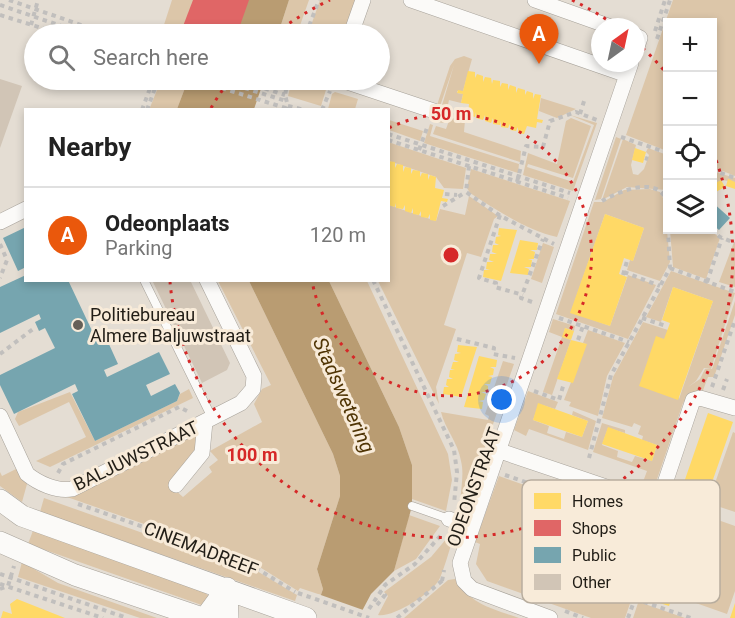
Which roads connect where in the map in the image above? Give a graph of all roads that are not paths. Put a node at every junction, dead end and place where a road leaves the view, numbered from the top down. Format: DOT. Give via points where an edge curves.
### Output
graph roads {
  1 [pos="363,0"];
  2 [pos="411,0"];
  3 [pos="535,0"];
  4 [pos="591,20"];
  5 [pos="355,24"];
  6 [pos="591,57"];
  7 [pos="628,72"];
  8 [pos="372,90"];
  9 [pos="441,112"];
  10 [pos="24,211"];
  11 [pos="0,222"];
  12 [pos="145,282"];
  13 [pos="208,282"];
  14 [pos="734,404"];
  15 [pos="0,416"];
  16 [pos="208,420"];
  17 [pos="497,450"];
  18 [pos="586,480"];
  19 [pos="666,480"];
  20 [pos="176,484"];
  21 [pos="0,500"];
  22 [pos="412,506"];
  23 [pos="449,519"];
  24 [pos="471,527"];
  25 [pos="0,542"];
  26 [pos="227,588"];
  27 [pos="298,608"];
  28 [pos="204,618"];
  29 [pos="228,618"];
  30 [pos="550,618"];
  1 -- 5 [label="street"];
  2 -- 6 [label="street"];
  3 -- 4 [label="street"];
  7 -- 17 [label="street, ODEONSTRAAT" via="608,130 576,200 545,313 515,384"];
  8 -- 9 [label="street"];
  10 -- 11 [label="street"];
  12 -- 16 [label="lane" via="204,404"];
  13 -- 16 [label="street, BALJUWSTRAAT" via="255,382 241,403"];
  14 -- 19 [label="street, ODEONSTRAAT" via="693,400"];
  15 -- 16 [label="street, BALJUWSTRAAT" via="27,474 63,491"];
  16 -- 20 [label="street, BALJUWSTRAAT" via="202,453"];
  17 -- 18 [label="street, ODEONSTRAAT"];
  17 -- 24 [label="street, ODEONSTRAAT"];
  21 -- 26 [label="main road, CINEMADREEF" via="22,516"];
  22 -- 23 [label="lane"];
  23 -- 24 [label="street"];
  24 -- 30 [label="street, ODEONSTRAAT" via="460,573 472,589"];
  25 -- 28 [label="main road" via="75,575"];
  26 -- 27 [label="main road, CINEMADREEF"];
  26 -- 28 [label="main road"];
  26 -- 29 [label="main road"];
}
